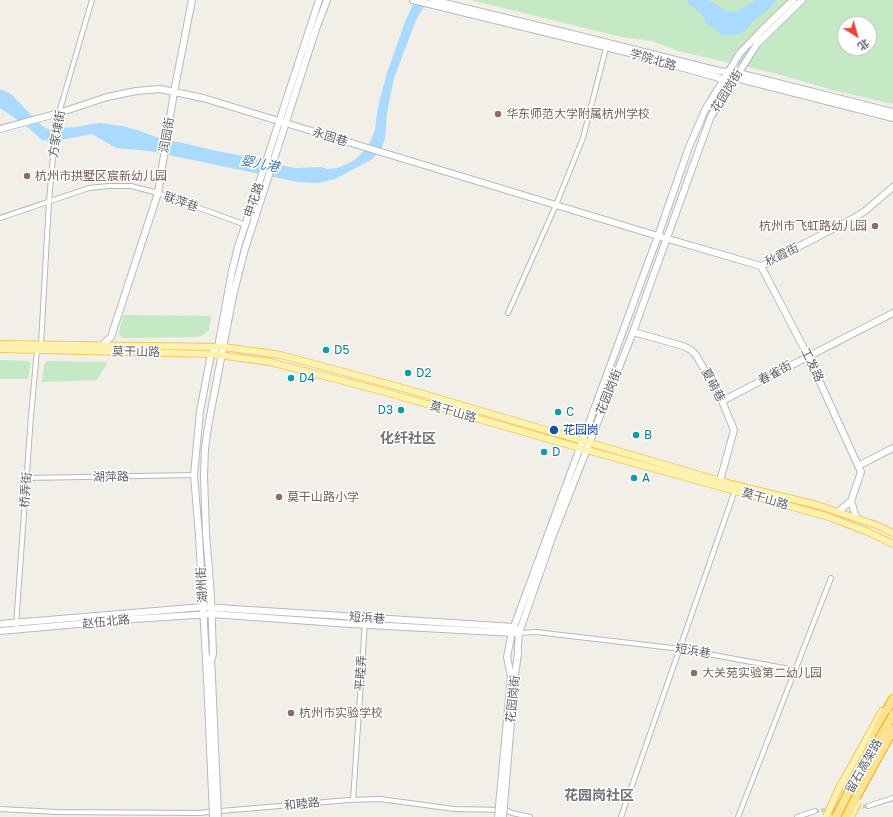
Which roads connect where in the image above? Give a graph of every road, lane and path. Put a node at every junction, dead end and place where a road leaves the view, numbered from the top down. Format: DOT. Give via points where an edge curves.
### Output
graph roads {
  1 [pos="92,0"];
  2 [pos="192,0"];
  3 [pos="319,0"];
  4 [pos="327,0"];
  5 [pos="413,0"];
  6 [pos="793,0"];
  7 [pos="802,0"];
  8 [pos="431,2"];
  9 [pos="606,48"];
  10 [pos="728,72"];
  11 [pos="737,76"];
  12 [pos="723,79"];
  13 [pos="174,92"];
  14 [pos="893,112"];
  15 [pos="59,113"];
  16 [pos="893,118"];
  17 [pos="279,122"];
  18 [pos="286,124"];
  19 [pos="0,129"];
  20 [pos="270,161"];
  21 [pos="265,180"];
  22 [pos="893,187"];
  23 [pos="158,193"];
  24 [pos="49,201"];
  25 [pos="556,205"];
  26 [pos="0,218"];
  27 [pos="246,225"];
  28 [pos="658,236"];
  29 [pos="666,238"];
  30 [pos="761,266"];
  31 [pos="508,313"];
  32 [pos="893,313"];
  33 [pos="633,332"];
  34 [pos="111,337"];
  35 [pos="0,344"];
  36 [pos="103,344"];
  37 [pos="116,345"];
  38 [pos="39,347"];
  39 [pos="221,347"];
  40 [pos="0,349"];
  41 [pos="211,354"];
  42 [pos="223,355"];
  43 [pos="808,356"];
  44 [pos="722,401"];
  45 [pos="585,441"];
  46 [pos="580,448"];
  47 [pos="893,448"];
  48 [pos="587,450"];
  49 [pos="858,466"];
  50 [pos="194,475"];
  51 [pos="27,478"];
  52 [pos="720,481"];
  53 [pos="735,490"];
  54 [pos="851,502"];
  55 [pos="839,511"];
  56 [pos="856,517"];
  57 [pos="893,533"];
  58 [pos="893,544"];
  59 [pos="831,578"];
  60 [pos="203,607"];
  61 [pos="212,610"];
  62 [pos="203,614"];
  63 [pos="365,621"];
  64 [pos="0,624"];
  65 [pos="16,626"];
  66 [pos="513,630"];
  67 [pos="0,631"];
  68 [pos="519,633"];
  69 [pos="680,649"];
  70 [pos="795,670"];
  71 [pos="513,675"];
  72 [pos="210,677"];
  73 [pos="893,693"];
  74 [pos="893,699"];
  75 [pos="893,717"];
  76 [pos="893,726"];
  77 [pos="893,730"];
  78 [pos="893,736"];
  79 [pos="883,750"];
  80 [pos="848,793"];
  81 [pos="893,798"];
  82 [pos="353,800"];
  83 [pos="868,806"];
  84 [pos="0,809"];
  85 [pos="815,811"];
  86 [pos="213,817"];
  87 [pos="218,817"];
  88 [pos="498,817"];
  89 [pos="503,817"];
  90 [pos="530,817"];
  91 [pos="621,817"];
  92 [pos="738,817"];
  93 [pos="797,817"];
  94 [pos="826,817"];
  95 [pos="837,817"];
  96 [pos="845,817"];
  97 [pos="851,817"];
  1 -- 15 [label="street, 方家埭街"];
  2 -- 13 [label="street, 润园街"];
  3 -- 17 [label="street, 申花路"];
  4 -- 18 [label="street, 申花路"];
  5 -- 8 [label="street, 学院北路"];
  6 -- 10 [label="street, 花园岗街" via="740,53"];
  7 -- 11 [label="street, 花园岗街" via="757,44"];
  8 -- 9 [label="street, 学院北路"];
  8 -- 10 [label="street, 学院北路"];
  9 -- 12 [label="street, 学院北路"];
  9 -- 25 [label="street" via="583,138"];
  10 -- 11 [label="street, 学院北路"];
  10 -- 12 [label="street, 花园岗街"];
  11 -- 12 [label="street, 学院北路"];
  11 -- 14 [label="street, 学院北路"];
  11 -- 16 [label="street, 学院北路"];
  11 -- 29 [label="street, 花园岗街" via="711,116"];
  12 -- 28 [label="street, 花园岗街" via="706,108 689,147"];
  13 -- 15 [label="street, 永固巷" via="160,89 128,93 107,97"];
  13 -- 17 [label="street, 永固巷" via="203,98"];
  13 -- 23 [label="street, 润园街"];
  15 -- 19 [label="street, 永固巷"];
  15 -- 24 [label="street, 方家埭街"];
  17 -- 18 [label="street, 永固巷"];
  17 -- 20 [label="street, 申花路"];
  18 -- 20 [label="street, 申花路"];
  18 -- 25 [label="street, 永固巷"];
  20 -- 21 [label="street, 申花路"];
  21 -- 27 [label="street, 申花路"];
  21 -- 39 [label="street, 申花路" via="241,262"];
  22 -- 30 [label="street, 秋霞街" via="854,218"];
  23 -- 24 [label="street, 联萍巷" via="131,186 109,186 89,188"];
  23 -- 27 [label="street, 联萍巷"];
  23 -- 34 [label="street, 润园街"];
  24 -- 26 [label="street, 联萍巷"];
  24 -- 38 [label="street, 方家埭街"];
  25 -- 28 [label="street, 永固巷"];
  25 -- 31 [label="street"];
  27 -- 39 [label="street, 申花路" via="232,271"];
  28 -- 29 [label="street, 秋霞街"];
  28 -- 45 [label="street, 花园岗街"];
  29 -- 30 [label="street, 秋霞街"];
  29 -- 33 [label="street, 花园岗街"];
  30 -- 43 [label="street, 工发路"];
  32 -- 43 [label="street, 春雀街"];
  33 -- 44 [label="street, 夏萌巷" via="691,350"];
  33 -- 45 [label="street, 花园岗街"];
  34 -- 36 [label="street"];
  34 -- 37 [label="street"];
  35 -- 38 [label="main road, 莫干山路"];
  36 -- 37 [label="main road, 莫干山路"];
  36 -- 38 [label="main road, 莫干山路"];
  37 -- 39 [label="main road, 莫干山路"];
  38 -- 40 [label="main road, 莫干山路"];
  38 -- 41 [label="main road, 莫干山路"];
  38 -- 51 [label="street, 桥弄街"];
  39 -- 41 [label="street"];
  39 -- 42 [label="street, 申花路"];
  39 -- 45 [label="main road, 莫干山路" via="291,358"];
  41 -- 42 [label="main road, 莫干山路"];
  41 -- 50 [label="street, 湖州街" via="198,425"];
  42 -- 46 [label="main road, 莫干山路" via="293,367"];
  42 -- 61 [label="street, 湖州街" via="205,448 204,476"];
  43 -- 44 [label="street, 春雀街"];
  43 -- 49 [label="street, 工发路"];
  44 -- 52 [label="street, 夏萌巷" via="734,430"];
  45 -- 46 [label="street, 花园岗街"];
  45 -- 48 [label="street, 花园岗街"];
  45 -- 52 [label="main road, 莫干山路"];
  46 -- 48 [label="main road, 莫干山路"];
  46 -- 66 [label="street, 花园岗街"];
  47 -- 49 [label="street"];
  48 -- 53 [label="main road, 莫干山路"];
  48 -- 68 [label="street, 花园岗街" via="552,538"];
  49 -- 54 [label="street, 工发路" via="861,472"];
  50 -- 51 [label="street, 湖萍路"];
  50 -- 60 [label="street, 湖州街"];
  51 -- 65 [label="street, 桥弄街"];
  52 -- 55 [label="main road, 莫干山路"];
  53 -- 58 [label="main road, 莫干山路" via="829,517"];
  53 -- 69 [label="street"];
  54 -- 55 [label="street"];
  54 -- 56 [label="street"];
  55 -- 56 [label="main road, 莫干山路"];
  56 -- 57 [label="main road, 莫干山路"];
  59 -- 70 [label="street"];
  60 -- 61 [label="street, 赵伍北路"];
  60 -- 62 [label="street, 湖州街"];
  60 -- 65 [label="street, 赵伍北路"];
  61 -- 62 [label="street, 赵伍北路"];
  61 -- 63 [label="street, 短浜巷"];
  61 -- 72 [label="street, 湖州街" via="213,654"];
  62 -- 65 [label="street, 赵伍北路"];
  62 -- 72 [label="street, 湖州街"];
  63 -- 66 [label="street, 短浜巷"];
  63 -- 82 [label="street, 平睦弄"];
  64 -- 65 [label="street, 赵伍北路"];
  65 -- 67 [label="street, 赵伍北路"];
  66 -- 68 [label="street"];
  66 -- 71 [label="street, 花园岗街" via="507,657"];
  68 -- 69 [label="street, 短浜巷" via="536,632"];
  68 -- 71 [label="street, 花园岗街"];
  69 -- 70 [label="street, 短浜巷"];
  69 -- 91 [label="street"];
  70 -- 92 [label="street"];
  71 -- 88 [label="street, 花园岗街, bridge"];
  71 -- 89 [label="street, 花园岗街, bridge"];
  72 -- 86 [label="street, 湖州街, bridge"];
  72 -- 87 [label="street, 湖州街, bridge"];
  73 -- 94 [label="main road, bridge" via="839,788"];
  74 -- 80 [label="highway, bridge"];
  75 -- 80 [label="highway, 留石高架路, bridge"];
  75 -- 95 [label="main road"];
  76 -- 96 [label="main road"];
  77 -- 79 [label="highway, 留石高架路, bridge"];
  78 -- 79 [label="highway, bridge"];
  79 -- 96 [label="highway, 留石高架路, bridge"];
  79 -- 97 [label="main road, bridge"];
  80 -- 95 [label="highway, 留石高架路, bridge"];
  81 -- 83 [label="street"];
  82 -- 84 [label="street, 和睦路" via="198,813"];
  82 -- 90 [label="street, 和睦路" via="380,799 454,809 506,810"];
  85 -- 93 [label="street"];
}
